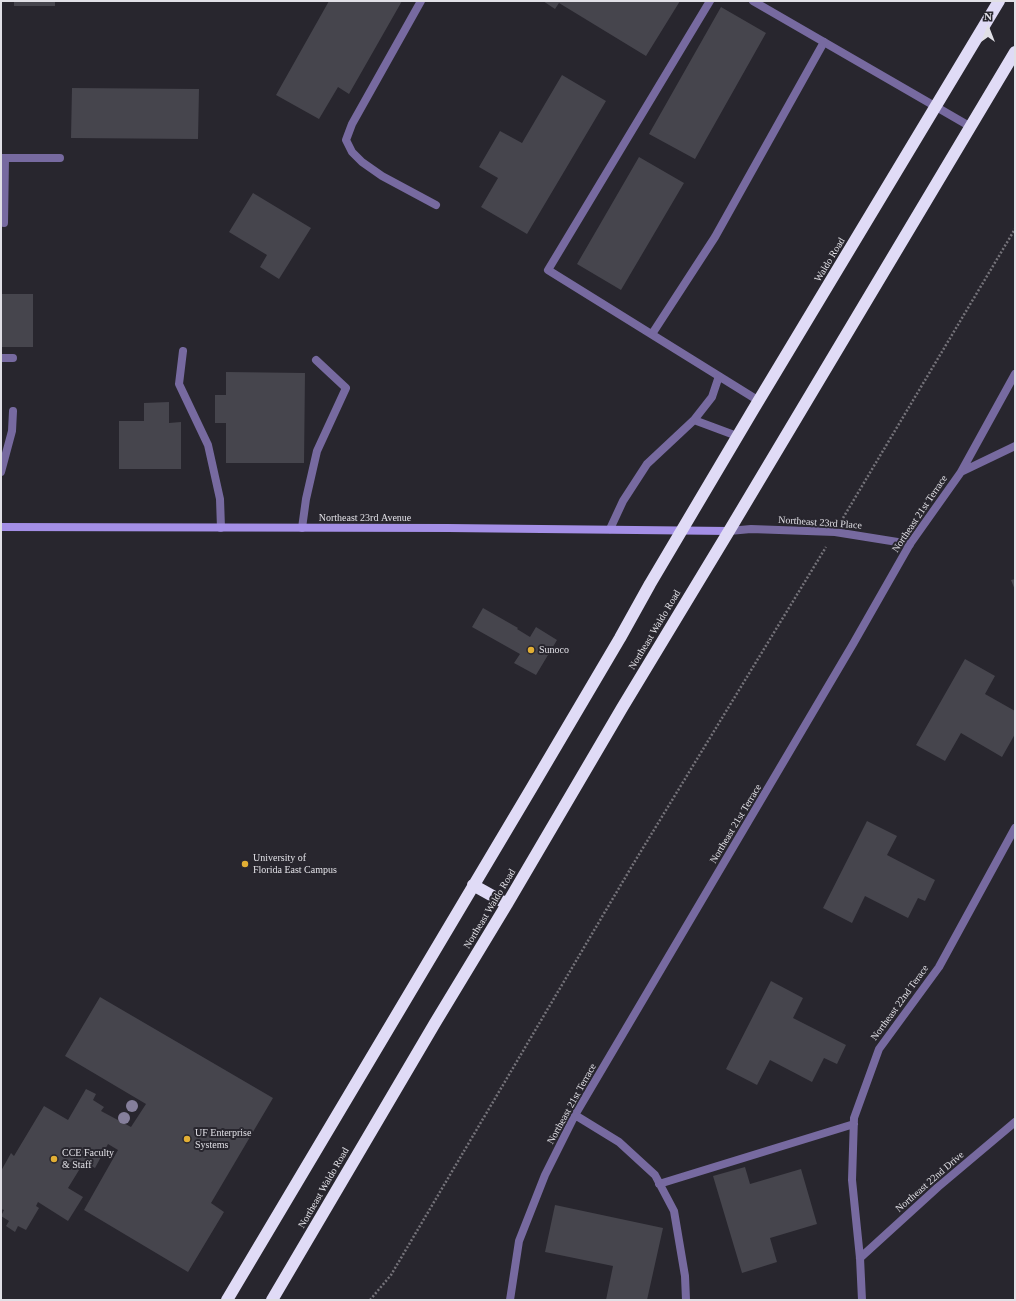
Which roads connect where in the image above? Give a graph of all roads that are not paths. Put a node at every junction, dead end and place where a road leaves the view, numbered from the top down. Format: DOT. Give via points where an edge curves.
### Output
graph roads {
  1 [pos="422,1"];
  2 [pos="710,1"];
  3 [pos="753,1"];
  4 [pos="999,1"];
  5 [pos="824,42"];
  6 [pos="1015,52"];
  7 [pos="936,107"];
  8 [pos="971,126"];
  9 [pos="3,158"];
  10 [pos="60,158"];
  11 [pos="436,205"];
  12 [pos="4,223"];
  13 [pos="652,334"];
  14 [pos="183,351"];
  15 [pos="1,358"];
  16 [pos="13,358"];
  17 [pos="316,360"];
  18 [pos="1015,374"];
  19 [pos="719,376"];
  20 [pos="759,401"];
  21 [pos="13,411"];
  22 [pos="694,420"];
  23 [pos="737,436"];
  24 [pos="1015,446"];
  25 [pos="1,472"];
  26 [pos="961,472"];
  27 [pos="1,527"];
  28 [pos="220,528"];
  29 [pos="302,528"];
  30 [pos="610,530"];
  31 [pos="682,531"];
  32 [pos="729,531"];
  33 [pos="910,544"];
  34 [pos="1015,828"];
  35 [pos="473,885"];
  36 [pos="507,904"];
  37 [pos="575,1115"];
  38 [pos="1015,1122"];
  39 [pos="854,1124"];
  40 [pos="659,1184"];
  41 [pos="860,1258"];
  42 [pos="227,1300"];
  43 [pos="272,1300"];
  44 [pos="510,1300"];
  45 [pos="686,1300"];
  46 [pos="862,1300"];
  1 -- 11 [label="street" via="352,124 346,140 352,152 367,166"];
  2 -- 13 [label="street" via="548,270"];
  3 -- 5 [label="street"];
  4 -- 7 [label="highway, Waldo Road"];
  5 -- 7 [label="street"];
  5 -- 13 [label="street" via="715,238"];
  6 -- 8 [label="highway"];
  7 -- 8 [label="street"];
  7 -- 20 [label="highway, Waldo Road"];
  8 -- 32 [label="highway"];
  9 -- 10 [label="street"];
  9 -- 12 [label="street"];
  13 -- 19 [label="street"];
  14 -- 28 [label="street" via="179,384 208,445 220,499"];
  15 -- 16 [label="street"];
  17 -- 29 [label="street" via="346,388 317,451"];
  18 -- 26 [label="street, Northeast 21st Terrace"];
  19 -- 20 [label="street"];
  19 -- 22 [label="street" via="712,397"];
  20 -- 23 [label="highway, Waldo Road"];
  21 -- 25 [label="street" via="12,430"];
  22 -- 23 [label="street"];
  22 -- 30 [label="street" via="647,464 623,501"];
  23 -- 31 [label="highway, Waldo Road"];
  24 -- 26 [label="street"];
  26 -- 33 [label="street, Northeast 21st Terrace"];
  27 -- 28 [label="main road, Northeast 23rd Avenue"];
  28 -- 29 [label="main road, Northeast 23rd Avenue"];
  29 -- 30 [label="main road, Northeast 23rd Avenue"];
  30 -- 31 [label="main road, Northeast 23rd Avenue"];
  31 -- 32 [label="main road, Northeast 23rd Avenue"];
  31 -- 35 [label="highway"];
  32 -- 33 [label="street, Northeast 23rd Place" via="835,532"];
  32 -- 36 [label="highway, Northeast Waldo Road"];
  33 -- 37 [label="street, Northeast 21st Terrace"];
  34 -- 39 [label="street, Northeast 22nd Terace" via="939,967 879,1049"];
  35 -- 36 [label="highway"];
  35 -- 42 [label="highway"];
  36 -- 43 [label="highway, Northeast Waldo Road"];
  37 -- 40 [label="street" via="619,1142 655,1175"];
  37 -- 44 [label="street, Northeast 21st Terrace" via="545,1176 519,1241"];
  38 -- 41 [label="street, Northeast 22nd Drive"];
  39 -- 40 [label="street"];
  39 -- 41 [label="street, Northeast 22nd Terace" via="852,1180"];
  40 -- 45 [label="street" via="674,1211 685,1276"];
  41 -- 46 [label="street, Northeast 22nd Terace"];
}
